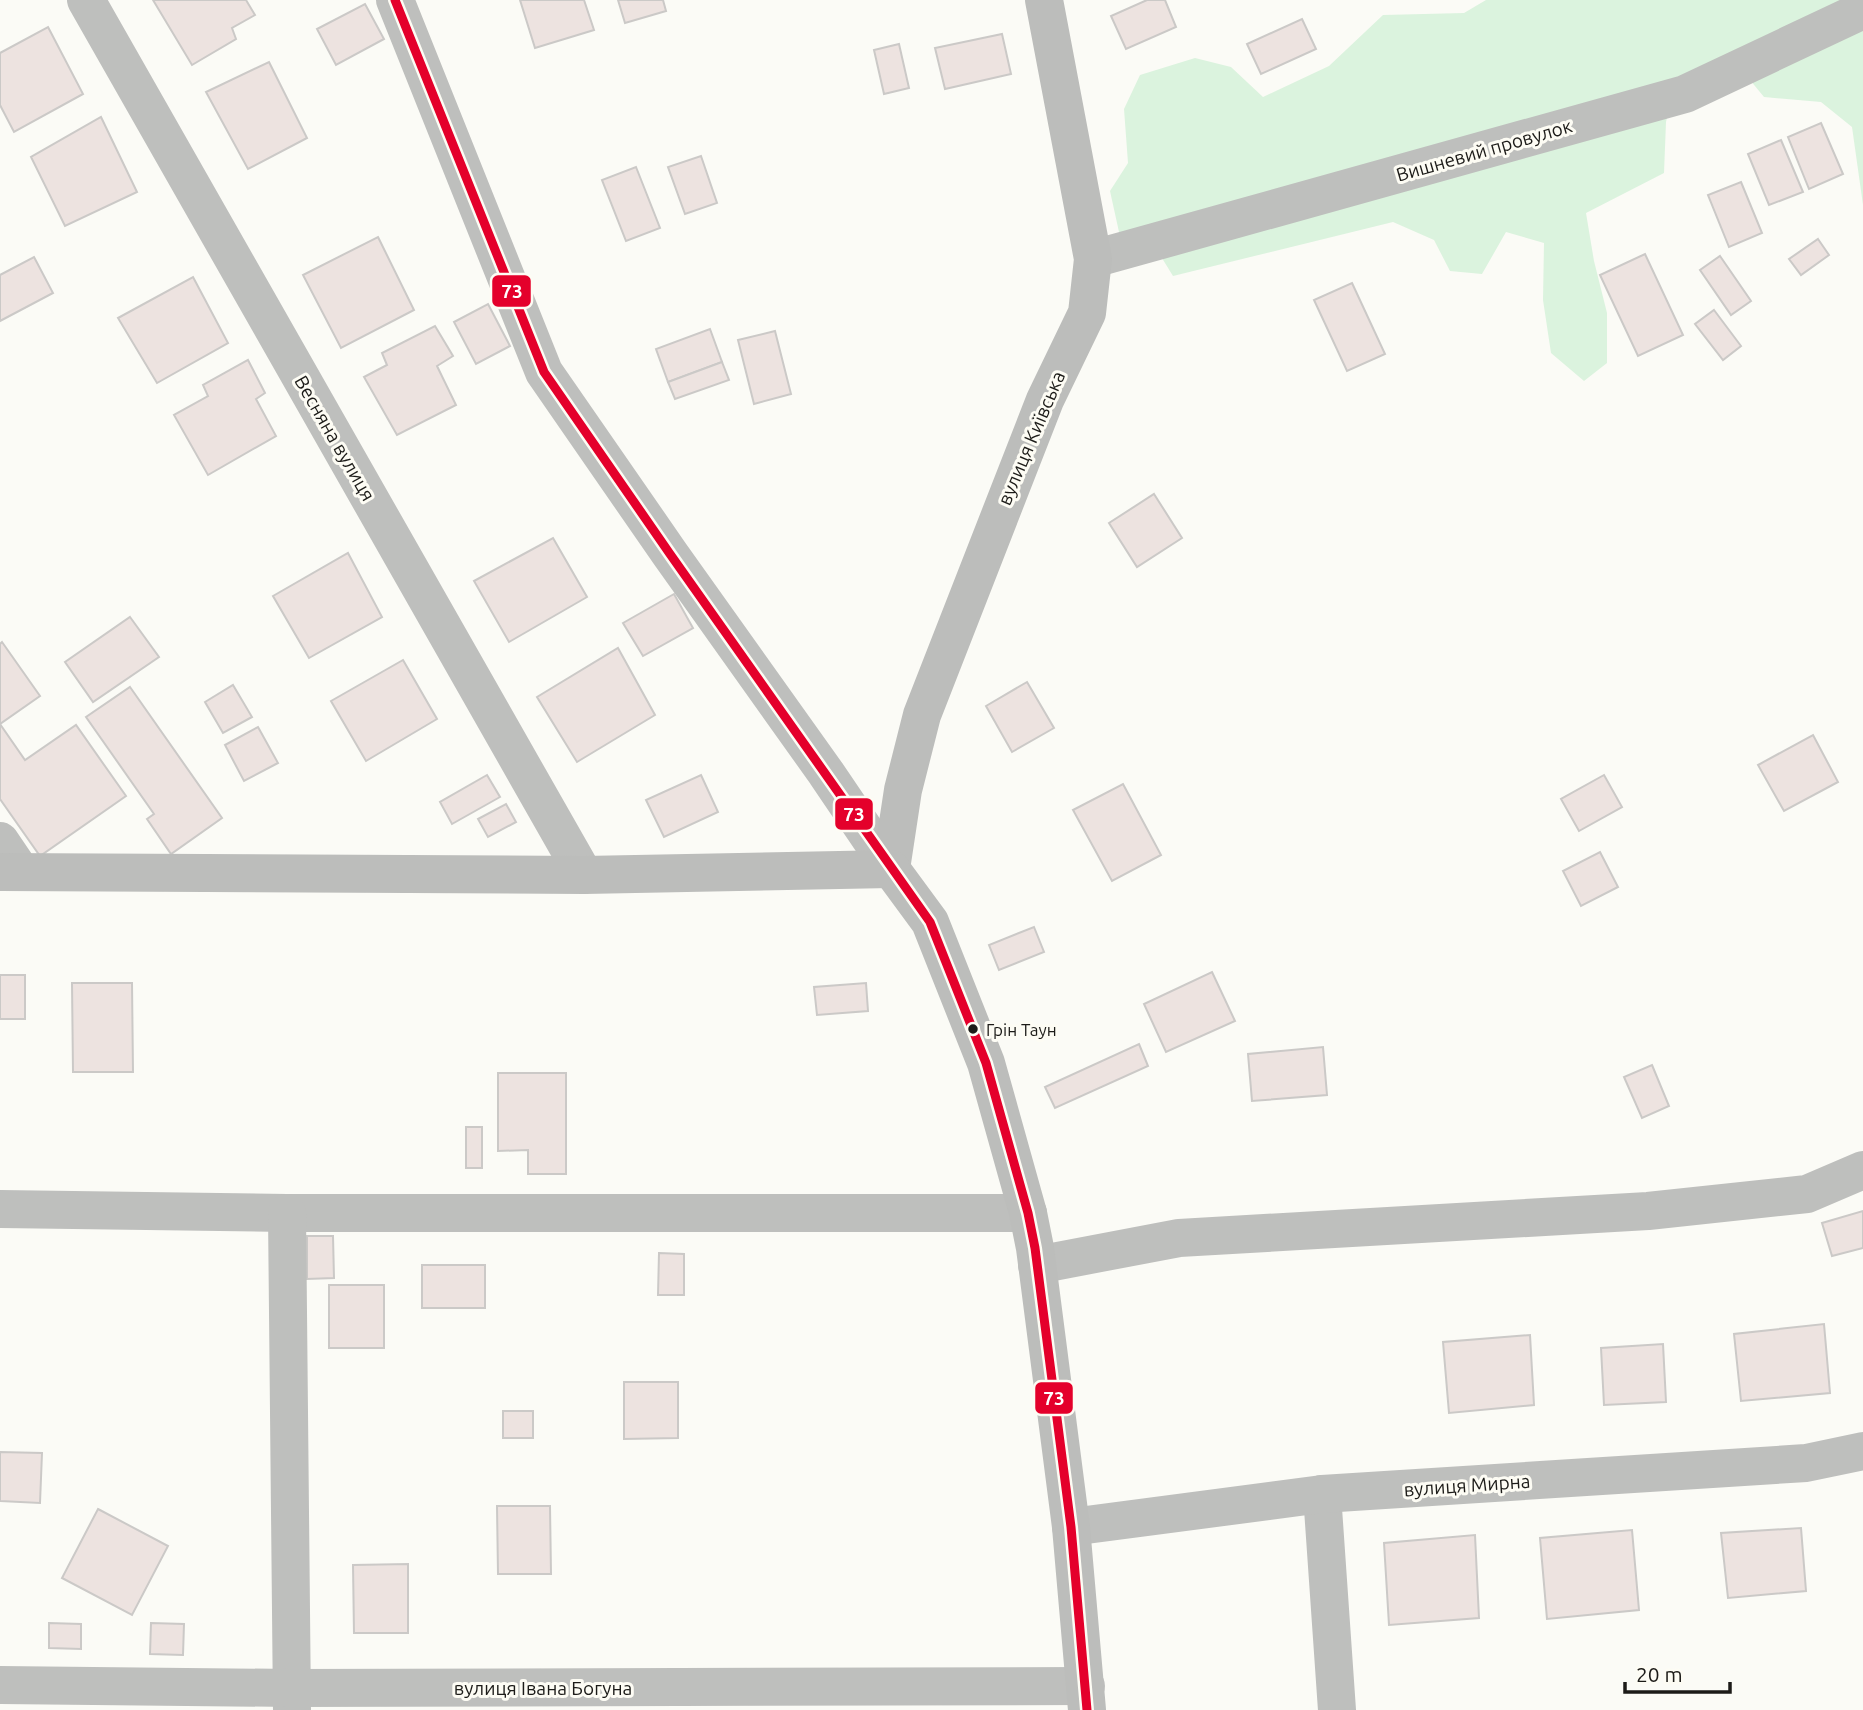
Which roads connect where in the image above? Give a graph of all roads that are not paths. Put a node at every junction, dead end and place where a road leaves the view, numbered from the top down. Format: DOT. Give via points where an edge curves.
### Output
graph roads {
  1 [pos="86,0"];
  2 [pos="395,0"];
  3 [pos="1044,0"];
  4 [pos="1863,10"];
  5 [pos="1093,259"];
  6 [pos="0,841"];
  7 [pos="891,869"];
  8 [pos="10,872"];
  9 [pos="584,875"];
  10 [pos="1863,1170"];
  11 [pos="0,1209"];
  12 [pos="287,1213"];
  13 [pos="1028,1213"];
  14 [pos="1037,1265"];
  15 [pos="1863,1451"];
  16 [pos="1322,1494"];
  17 [pos="1071,1527"];
  18 [pos="0,1685"];
  19 [pos="1086,1698"];
  20 [pos="292,1699"];
  21 [pos="1337,1710"];
  1 -- 9 [label="street, Весняна вулиця"];
  2 -- 7 [label="street" via="544,372"];
  3 -- 5 [label="street, вулиця Київська"];
  4 -- 5 [label="street, Вишневий провулок" via="1685,94"];
  5 -- 7 [label="street, вулиця Київська" via="1087,313 1045,400 922,715"];
  6 -- 8 [label="street"];
  7 -- 9 [label="street"];
  7 -- 13 [label="street" via="930,922 986,1063"];
  8 -- 9 [label="street"];
  10 -- 14 [label="street" via="1807,1194 1648,1210 1179,1238"];
  11 -- 12 [label="street"];
  12 -- 13 [label="street"];
  12 -- 20 [label="street"];
  13 -- 14 [label="street"];
  14 -- 17 [label="street"];
  15 -- 16 [label="street, вулиця Мирна" via="1806,1462"];
  16 -- 17 [label="street, вулиця Мирна"];
  16 -- 21 [label="street"];
  17 -- 19 [label="street"];
  18 -- 20 [label="street, вулиця Івана Богуна"];
  19 -- 20 [label="street, вулиця Івана Богуна"];
}
